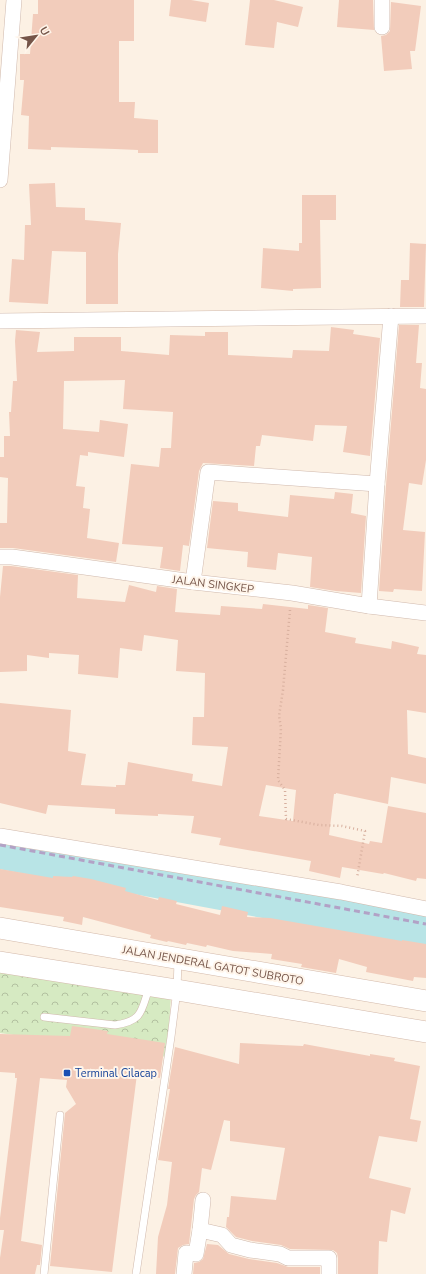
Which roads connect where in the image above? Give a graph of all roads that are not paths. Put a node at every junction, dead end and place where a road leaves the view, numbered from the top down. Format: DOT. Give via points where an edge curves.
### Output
graph roads {
  1 [pos="14,0"];
  2 [pos="382,0"];
  3 [pos="382,27"];
  4 [pos="0,180"];
  5 [pos="391,316"];
  6 [pos="426,316"];
  7 [pos="0,321"];
  8 [pos="377,484"];
  9 [pos="0,557"];
  10 [pos="193,582"];
  11 [pos="369,606"];
  12 [pos="426,613"];
  13 [pos="0,836"];
  14 [pos="426,909"];
  15 [pos="0,928"];
  16 [pos="178,959"];
  17 [pos="0,962"];
  18 [pos="150,986"];
  19 [pos="177,990"];
  20 [pos="426,1001"];
  21 [pos="44,1017"];
  22 [pos="426,1032"];
  23 [pos="60,1116"];
  24 [pos="203,1200"];
  25 [pos="200,1230"];
  26 [pos="44,1274"];
  27 [pos="136,1274"];
  28 [pos="184,1274"];
  29 [pos="330,1274"];
  1 -- 4 [label="street"];
  2 -- 3 [label="street"];
  5 -- 6 [label="street"];
  5 -- 7 [label="street"];
  5 -- 8 [label="street"];
  8 -- 10 [label="street" via="208,472"];
  8 -- 11 [label="street"];
  9 -- 10 [label="street, JALAN SINGKEP"];
  10 -- 11 [label="street, JALAN SINGKEP" via="292,593"];
  11 -- 12 [label="street, JALAN SINGKEP"];
  13 -- 14 [label="street"];
  15 -- 16 [label="main road, JALAN JENDERAL GATOT SUBROTO"];
  16 -- 19 [label="lane"];
  16 -- 20 [label="main road, JALAN JENDERAL GATOT SUBROTO"];
  17 -- 18 [label="main road"];
  18 -- 19 [label="main road"];
  18 -- 21 [label="lane" via="142,1011 136,1019 126,1023 115,1025"];
  19 -- 22 [label="main road"];
  19 -- 27 [label="lane"];
  23 -- 26 [label="lane"];
  24 -- 25 [label="street"];
  25 -- 28 [label="street" via="196,1254 186,1254"];
  25 -- 29 [label="street" via="222,1235 231,1245 250,1250 280,1254 288,1258 329,1258"];
}
